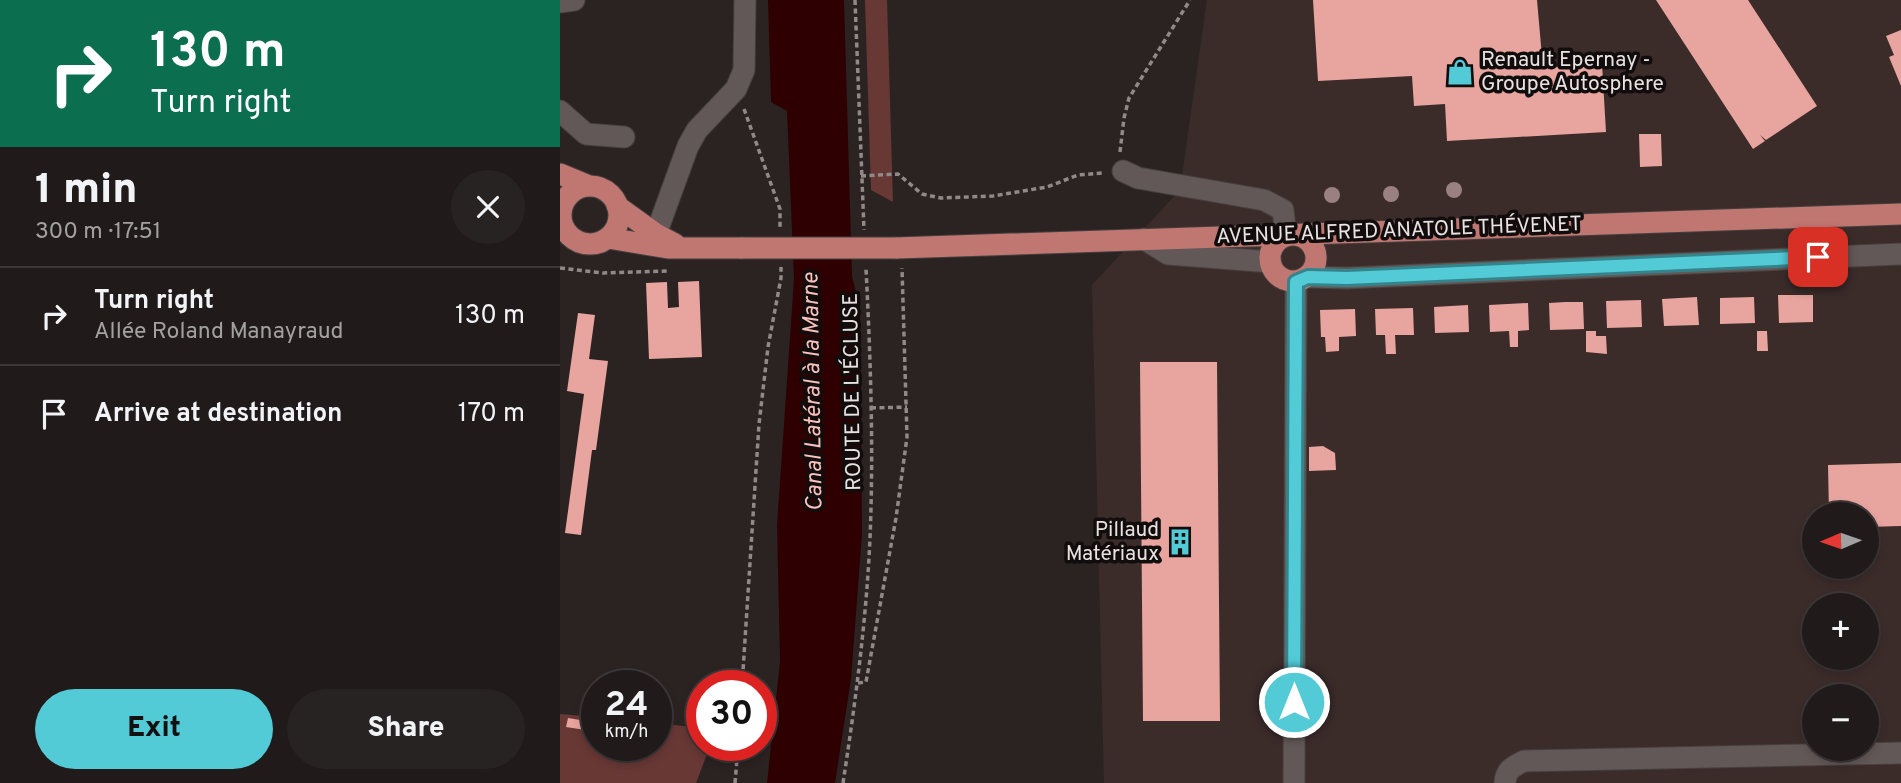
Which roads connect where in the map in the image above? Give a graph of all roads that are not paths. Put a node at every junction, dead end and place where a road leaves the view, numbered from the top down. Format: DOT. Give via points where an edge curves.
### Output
graph roads {
  1 [pos="574,0"];
  2 [pos="746,0"];
  3 [pos="560,2"];
  4 [pos="560,111"];
  5 [pos="624,137"];
  6 [pos="1123,171"];
  7 [pos="560,174"];
  8 [pos="589,186"];
  9 [pos="617,206"];
  10 [pos="561,208"];
  11 [pos="1901,214"];
  12 [pos="1352,233"];
  13 [pos="656,234"];
  14 [pos="1288,236"];
  15 [pos="608,238"];
  16 [pos="1144,239"];
  17 [pos="568,246"];
  18 [pos="1314,248"];
  19 [pos="701,249"];
  20 [pos="1901,254"];
  21 [pos="1271,262"];
  22 [pos="1302,279"];
  23 [pos="1901,753"];
  24 [pos="1294,783"];
  25 [pos="1505,783"];
  1 -- 3 [label="street"];
  2 -- 13 [label="street" via="744,70 736,89 688,146"];
  4 -- 5 [label="street" via="586,134"];
  6 -- 14 [label="street" via="1138,178 1264,200 1283,210"];
  7 -- 8 [label="main road"];
  8 -- 9 [label="main road" via="611,195"];
  8 -- 10 [label="main road" via="569,194"];
  9 -- 13 [label="main road"];
  9 -- 15 [label="main road" via="616,229"];
  10 -- 17 [label="main road"];
  11 -- 12 [label="main road, AVENUE ALFRED ANATOLE THÉVENET"];
  12 -- 14 [label="main road, AVENUE ALFRED ANATOLE THÉVENET"];
  12 -- 18 [label="main road"];
  13 -- 19 [label="main road"];
  14 -- 16 [label="main road, AVENUE ALFRED ANATOLE THÉVENET"];
  14 -- 18 [label="main road" via="1306,239"];
  14 -- 21 [label="main road" via="1276,243"];
  15 -- 17 [label="main road" via="598,244"];
  15 -- 19 [label="main road, AVENUE ALFRED ANATOLE THÉVENET"];
  16 -- 19 [label="main road, AVENUE ALFRED ANATOLE THÉVENET, bridge" via="899,255"];
  16 -- 21 [label="street" via="1167,254"];
  18 -- 22 [label="main road" via="1314,268"];
  20 -- 22 [label="street"];
  21 -- 22 [label="main road" via="1280,276"];
  22 -- 24 [label="street"];
  23 -- 25 [label="street" via="1524,761 1511,767"];
}
